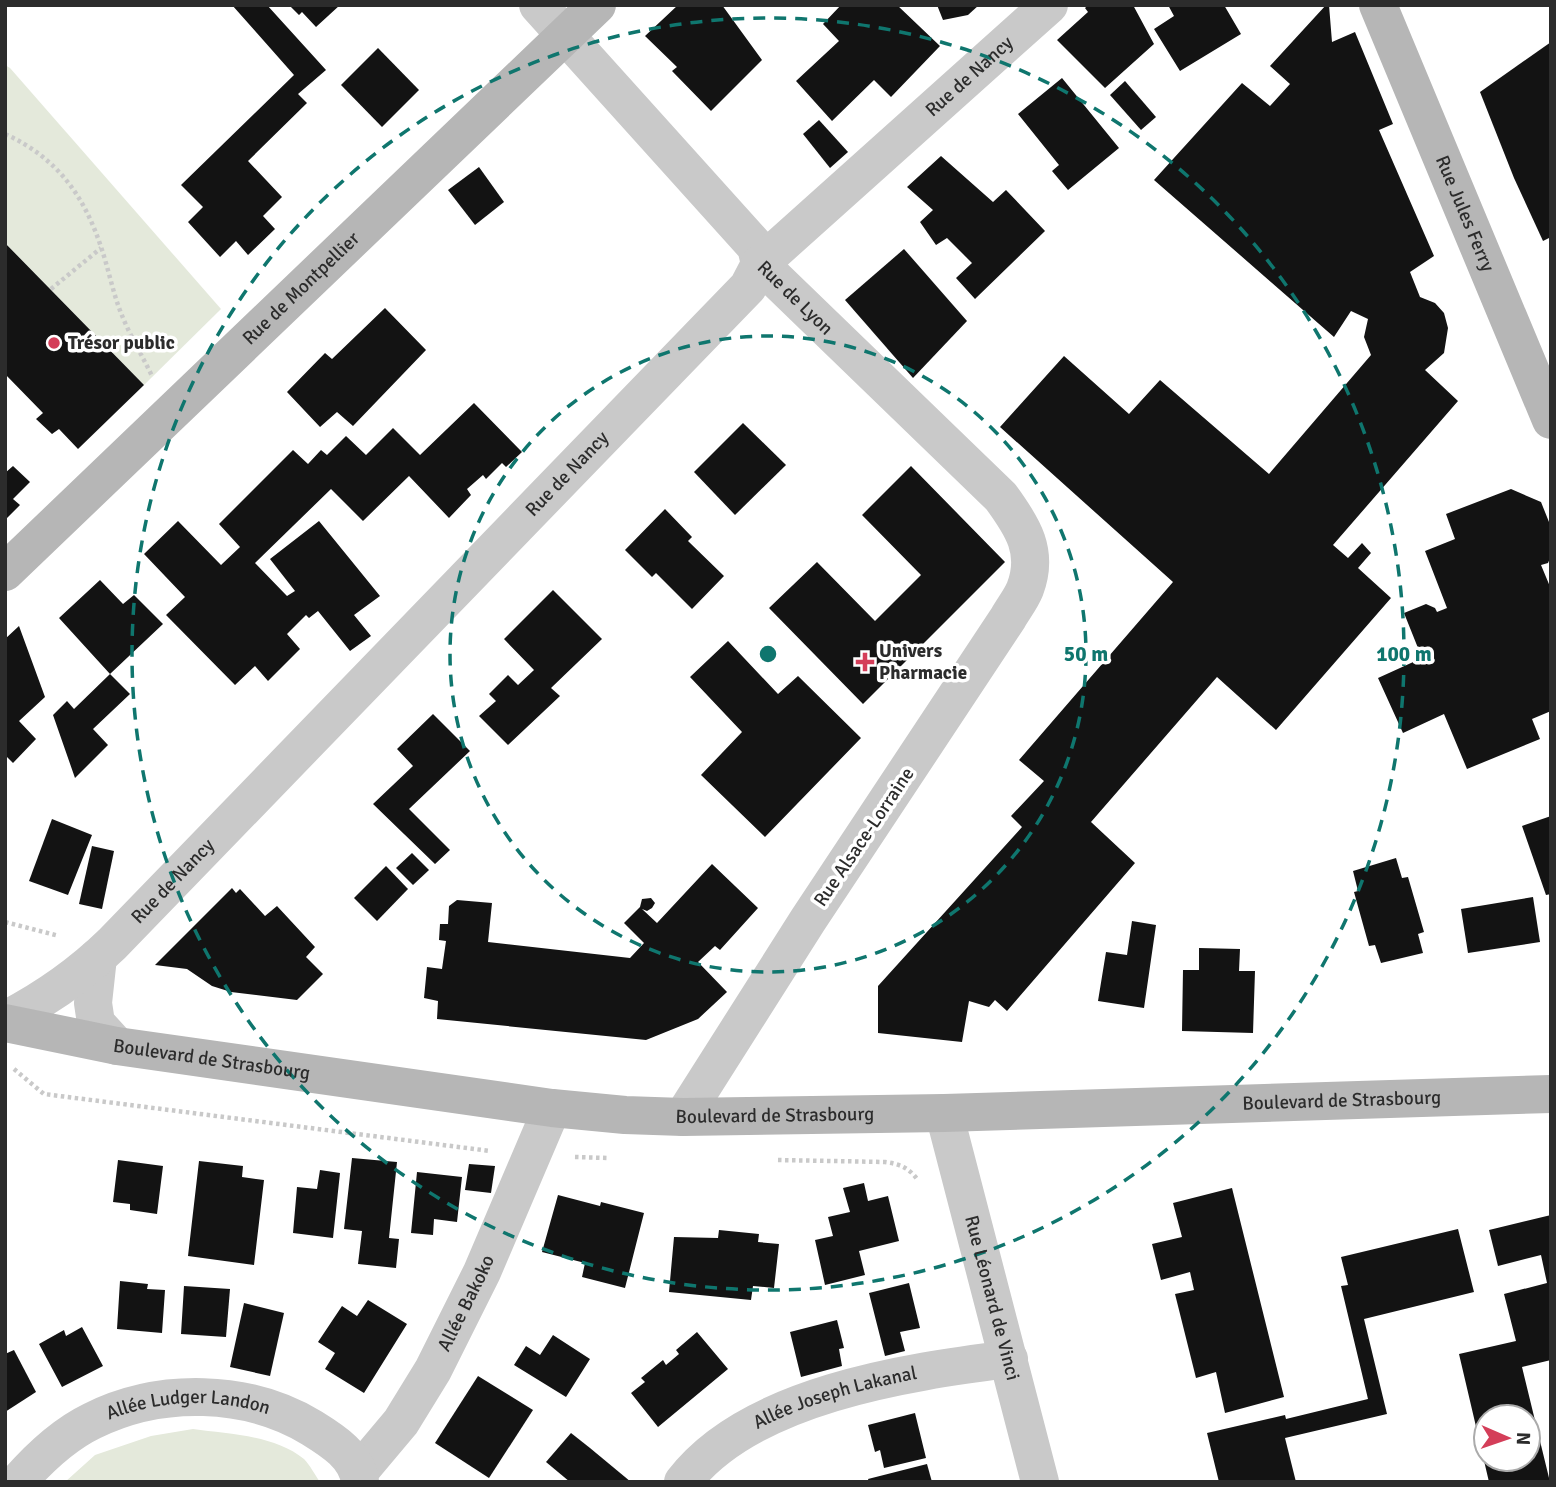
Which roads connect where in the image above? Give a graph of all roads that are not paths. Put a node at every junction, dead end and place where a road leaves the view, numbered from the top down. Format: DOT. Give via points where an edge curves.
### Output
graph roads {
  1 [pos="538,5"];
  2 [pos="597,5"];
  3 [pos="1049,5"];
  4 [pos="1378,5"];
  5 [pos="565,37"];
  6 [pos="760,264"];
  7 [pos="1549,410"];
  8 [pos="1031,552"];
  9 [pos="5,572"];
  10 [pos="82,947"];
  11 [pos="5,1021"];
  12 [pos="117,1046"];
  13 [pos="1551,1094"];
  14 [pos="552,1108"];
  15 [pos="944,1113"];
  16 [pos="683,1117"];
  17 [pos="1009,1359"];
  18 [pos="360,1477"];
  19 [pos="18,1482"];
  20 [pos="683,1482"];
  21 [pos="1040,1482"];
  1 -- 5 [label="street, Rue de Lyon"];
  2 -- 5 [label="main road, Rue de Montpellier"];
  3 -- 6 [label="street, Rue de Nancy"];
  4 -- 7 [label="main road, Rue Jules Ferry"];
  5 -- 6 [label="street, Rue de Lyon" via="756,247"];
  5 -- 9 [label="main road, Rue de Montpellier"];
  6 -- 8 [label="street, Rue de Lyon" via="1002,497 1020,523"];
  6 -- 10 [label="street, Rue de Nancy" via="748,287"];
  8 -- 16 [label="street, Rue Alsace-Lorraine" via="1025,589 1008,618"];
  10 -- 11 [label="street, Rue de Nancy" via="33,1006"];
  10 -- 12 [label="street" via="96,1023"];
  11 -- 12 [label="main road, Boulevard de Strasbourg"];
  12 -- 14 [label="main road, Boulevard de Strasbourg"];
  13 -- 15 [label="main road, Boulevard de Strasbourg"];
  14 -- 16 [label="main road, Boulevard de Strasbourg"];
  14 -- 18 [label="street, Allée Bakoko" via="547,1157 433,1370"];
  15 -- 16 [label="main road, Boulevard de Strasbourg"];
  15 -- 17 [label="street, Rue Léonard de Vinci"];
  17 -- 20 [label="street, Allée Joseph Lakanal" via="915,1373 826,1394 759,1421 708,1455"];
  17 -- 21 [label="street, Rue Léonard de Vinci"];
  18 -- 19 [label="street, Allée Ludger Landon" via="345,1452 293,1416 234,1400 173,1398 92,1421 52,1447"];
}
